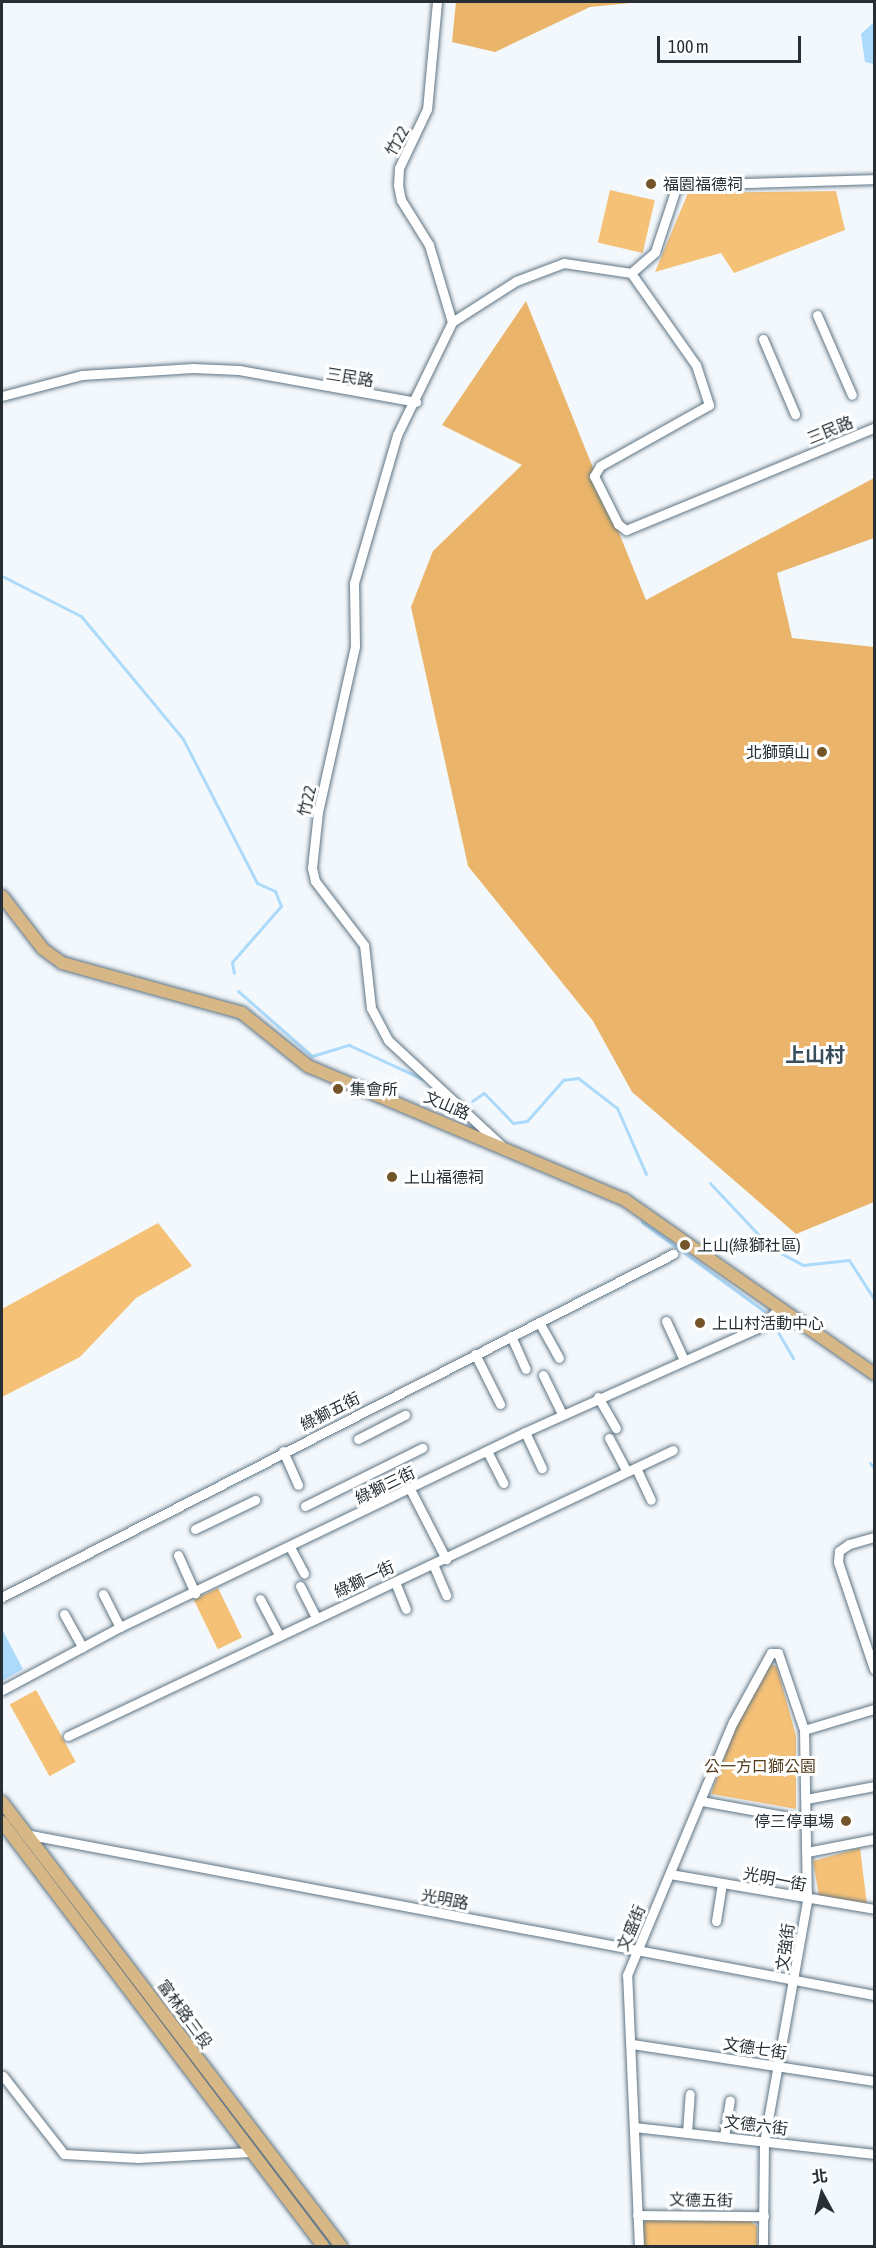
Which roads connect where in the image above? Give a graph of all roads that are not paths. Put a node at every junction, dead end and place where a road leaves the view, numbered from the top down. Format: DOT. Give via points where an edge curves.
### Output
graph roads {
  1 [pos="437,2"];
  2 [pos="874,179"];
  3 [pos="631,273"];
  4 [pos="817,315"];
  5 [pos="452,322"];
  6 [pos="763,339"];
  7 [pos="852,395"];
  8 [pos="2,396"];
  9 [pos="416,402"];
  10 [pos="795,414"];
  11 [pos="874,428"];
  12 [pos="2,896"];
  13 [pos="505,1149"];
  14 [pos="673,1254"];
  15 [pos="780,1308"];
  16 [pos="666,1321"];
  17 [pos="539,1322"];
  18 [pos="511,1336"];
  19 [pos="475,1354"];
  20 [pos="559,1358"];
  21 [pos="684,1360"];
  22 [pos="526,1369"];
  23 [pos="874,1374"];
  24 [pos="543,1375"];
  25 [pos="598,1397"];
  26 [pos="500,1404"];
  27 [pos="562,1414"];
  28 [pos="405,1415"];
  29 [pos="616,1428"];
  30 [pos="525,1432"];
  31 [pos="609,1438"];
  32 [pos="358,1439"];
  33 [pos="422,1448"];
  34 [pos="673,1450"];
  35 [pos="283,1451"];
  36 [pos="487,1451"];
  37 [pos="542,1468"];
  38 [pos="632,1470"];
  39 [pos="503,1483"];
  40 [pos="298,1485"];
  41 [pos="410,1489"];
  42 [pos="255,1500"];
  43 [pos="651,1500"];
  44 [pos="305,1506"];
  45 [pos="195,1529"];
  46 [pos="874,1537"];
  47 [pos="290,1547"];
  48 [pos="178,1555"];
  49 [pos="446,1559"];
  50 [pos="433,1564"];
  51 [pos="304,1573"];
  52 [pos="395,1582"];
  53 [pos="300,1586"];
  54 [pos="195,1593"];
  55 [pos="103,1594"];
  56 [pos="446,1595"];
  57 [pos="2,1597"];
  58 [pos="260,1599"];
  59 [pos="406,1609"];
  60 [pos="64,1614"];
  61 [pos="316,1618"];
  62 [pos="120,1627"];
  63 [pos="279,1635"];
  64 [pos="82,1647"];
  65 [pos="778,1653"];
  66 [pos="874,1669"];
  67 [pos="2,1690"];
  68 [pos="874,1709"];
  69 [pos="804,1730"];
  70 [pos="68,1736"];
  71 [pos="874,1786"];
  72 [pos="806,1798"];
  73 [pos="701,1801"];
  74 [pos="2,1802"];
  75 [pos="806,1820"];
  76 [pos="2,1822"];
  77 [pos="6,1832"];
  78 [pos="32,1834"];
  79 [pos="874,1839"];
  80 [pos="807,1852"];
  81 [pos="670,1874"];
  82 [pos="722,1885"];
  83 [pos="807,1901"];
  84 [pos="874,1909"];
  85 [pos="716,1921"];
  86 [pos="637,1952"];
  87 [pos="796,1980"];
  88 [pos="874,1995"];
  89 [pos="632,2044"];
  90 [pos="779,2067"];
  91 [pos="3,2076"];
  92 [pos="874,2081"];
  93 [pos="690,2094"];
  94 [pos="730,2100"];
  95 [pos="634,2127"];
  96 [pos="687,2133"];
  97 [pos="724,2137"];
  98 [pos="764,2142"];
  99 [pos="249,2152"];
  100 [pos="874,2154"];
  101 [pos="637,2215"];
  102 [pos="764,2216"];
  103 [pos="323,2247"];
  104 [pos="341,2247"];
  105 [pos="639,2247"];
  106 [pos="763,2247"];
  1 -- 5 [label="street, 竹22 / 竹22" via="427,109 399,168 398,185 401,200 429,245"];
  2 -- 3 [label="street" via="677,185 655,252"];
  3 -- 5 [label="street" via="564,263 516,281"];
  3 -- 11 [label="street, 三民路" via="696,365 709,405 600,466 594,476 618,524 626,530"];
  4 -- 7 [label="street"];
  5 -- 9 [label="street, 竹22"];
  6 -- 10 [label="street"];
  8 -- 9 [label="street, 三民路" via="82,375 193,368 239,370"];
  9 -- 13 [label="street, 竹22 / 竹22" via="397,435 354,583 355,646 318,812 312,868 315,881 364,945 371,1008 388,1040"];
  12 -- 13 [label="main road, 文山路" via="43,949 62,963 242,1013 308,1066"];
  13 -- 15 [label="main road, 文山路" via="624,1200"];
  14 -- 17 [label="street, 綠獅五街"];
  15 -- 21 [label="street, 綠獅三街" via="760,1327"];
  15 -- 23 [label="main road, 文山路"];
  16 -- 21 [label="street"];
  17 -- 18 [label="street, 綠獅五街"];
  17 -- 20 [label="street"];
  18 -- 19 [label="street, 綠獅五街"];
  18 -- 22 [label="street"];
  19 -- 26 [label="street"];
  19 -- 35 [label="street, 綠獅五街"];
  21 -- 25 [label="street, 綠獅三街"];
  24 -- 27 [label="street"];
  25 -- 27 [label="street, 綠獅三街"];
  25 -- 29 [label="street"];
  27 -- 30 [label="street, 綠獅三街"];
  28 -- 32 [label="street"];
  30 -- 36 [label="street, 綠獅三街"];
  30 -- 37 [label="street"];
  31 -- 38 [label="street"];
  33 -- 44 [label="street"];
  34 -- 38 [label="street, 綠獅一街"];
  35 -- 40 [label="street"];
  35 -- 57 [label="street, 綠獅五街"];
  36 -- 39 [label="street"];
  36 -- 41 [label="street, 綠獅三街"];
  38 -- 43 [label="street"];
  38 -- 49 [label="street, 綠獅一街"];
  41 -- 47 [label="street, 綠獅三街"];
  41 -- 49 [label="street"];
  42 -- 45 [label="street"];
  46 -- 66 [label="street" via="849,1544 839,1551 838,1562"];
  47 -- 51 [label="street"];
  47 -- 54 [label="street, 綠獅三街"];
  48 -- 54 [label="street"];
  49 -- 50 [label="street, 綠獅一街"];
  50 -- 52 [label="street, 綠獅一街"];
  50 -- 56 [label="street"];
  52 -- 59 [label="street"];
  52 -- 61 [label="street, 綠獅一街"];
  53 -- 61 [label="street"];
  54 -- 62 [label="street, 綠獅三街"];
  55 -- 62 [label="street"];
  58 -- 63 [label="street"];
  60 -- 64 [label="street"];
  61 -- 63 [label="street, 綠獅一街"];
  62 -- 64 [label="street, 綠獅三街"];
  63 -- 70 [label="street, 綠獅一街"];
  64 -- 67 [label="street, 綠獅三街"];
  65 -- 69 [label="street, 文強街"];
  65 -- 73 [label="street, 文盛街" via="765,1661 738,1712"];
  68 -- 69 [label="street"];
  69 -- 72 [label="street, 文強街"];
  71 -- 72 [label="street"];
  72 -- 75 [label="street, 文強街"];
  73 -- 75 [label="street"];
  73 -- 81 [label="street, 文盛街"];
  74 -- 78 [label="main road, 富林路三段"];
  75 -- 80 [label="street, 文強街"];
  76 -- 77 [label="main road, 富林路三段"];
  77 -- 78 [label="street, 光明路"];
  77 -- 99 [label="main road, 富林路三段"];
  78 -- 86 [label="street, 光明路"];
  78 -- 104 [label="main road, 富林路三段"];
  79 -- 80 [label="street"];
  80 -- 83 [label="street, 文強街"];
  81 -- 82 [label="street, 光明一街"];
  81 -- 86 [label="street, 文盛街"];
  82 -- 83 [label="street, 光明一街"];
  82 -- 85 [label="street"];
  83 -- 84 [label="street, 光明一街"];
  83 -- 87 [label="street, 文強街"];
  86 -- 87 [label="street, 光明路"];
  86 -- 89 [label="street, 文盛街" via="627,1976"];
  87 -- 88 [label="street, 光明路"];
  87 -- 90 [label="street, 文強街"];
  89 -- 90 [label="street, 文德七街"];
  89 -- 95 [label="street, 文盛街"];
  90 -- 92 [label="street, 文德七街"];
  90 -- 98 [label="street, 文強街"];
  91 -- 99 [label="street" via="64,2154 138,2158"];
  93 -- 96 [label="street"];
  94 -- 97 [label="street"];
  95 -- 96 [label="street, 文德六街"];
  95 -- 101 [label="street, 文盛街"];
  96 -- 97 [label="street, 文德六街"];
  97 -- 98 [label="street, 文德六街"];
  98 -- 100 [label="street, 文德六街"];
  98 -- 102 [label="street, 文強街"];
  99 -- 103 [label="main road, 富林路三段"];
  101 -- 102 [label="street, 文德五街"];
  101 -- 105 [label="street, 文盛街"];
  102 -- 106 [label="street, 文強街"];
}
